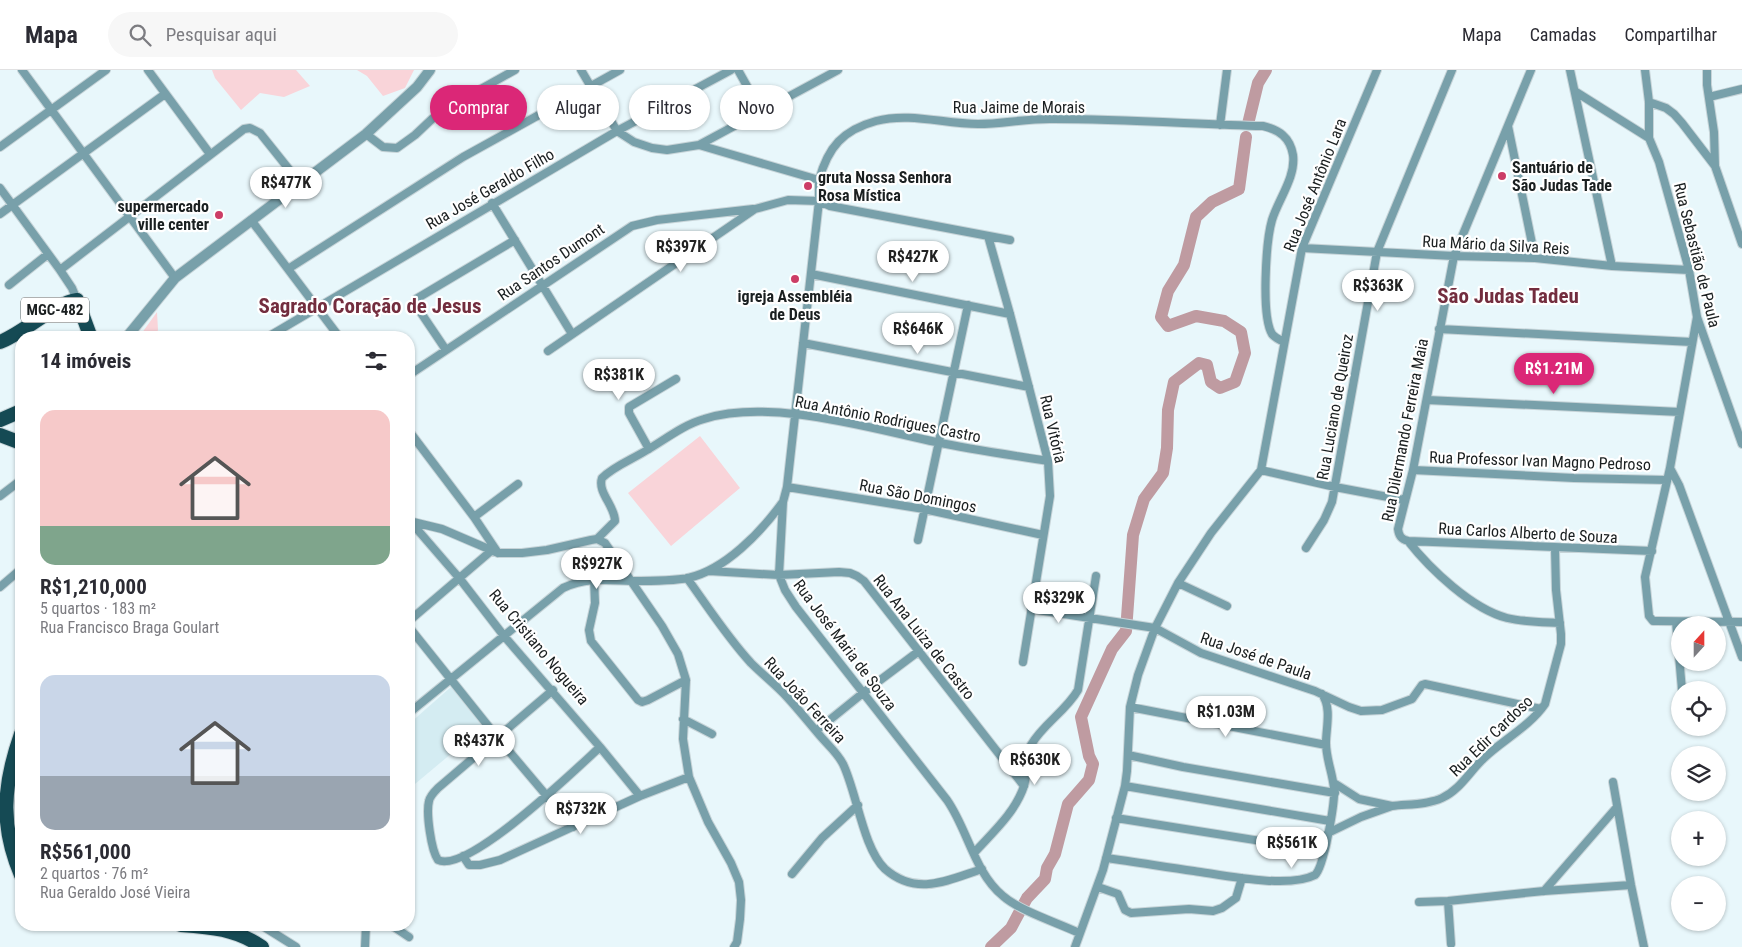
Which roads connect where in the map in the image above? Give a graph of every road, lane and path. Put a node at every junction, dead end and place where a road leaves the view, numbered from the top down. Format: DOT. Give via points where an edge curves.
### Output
graph roads {
  1 [pos="22,70"];
  2 [pos="106,70"];
  3 [pos="148,70"];
  4 [pos="430,70"];
  5 [pos="515,70"];
  6 [pos="581,70"];
  7 [pos="620,70"];
  8 [pos="731,70"];
  9 [pos="738,70"];
  10 [pos="838,70"];
  11 [pos="1227,70"];
  12 [pos="1377,70"];
  13 [pos="1452,70"];
  14 [pos="1531,70"];
  15 [pos="1570,70"];
  16 [pos="1645,70"];
  17 [pos="1707,70"];
  18 [pos="589,85"];
  19 [pos="594,85"];
  20 [pos="746,85"];
  21 [pos="1742,89"];
  22 [pos="1576,92"];
  23 [pos="165,94"];
  24 [pos="793,94"];
  25 [pos="1709,97"];
  26 [pos="1649,102"];
  27 [pos="51,109"];
  28 [pos="537,116"];
  29 [pos="1220,125"];
  30 [pos="1508,126"];
  31 [pos="726,130"];
  32 [pos="617,131"];
  33 [pos="366,134"];
  34 [pos="1649,138"];
  35 [pos="699,145"];
  36 [pos="0,147"];
  37 [pos="84,154"];
  38 [pos="210,154"];
  39 [pos="1715,166"];
  40 [pos="819,180"];
  41 [pos="300,183"];
  42 [pos="0,188"];
  43 [pos="819,201"];
  44 [pos="492,203"];
  45 [pos="13,205"];
  46 [pos="754,209"];
  47 [pos="0,214"];
  48 [pos="129,216"];
  49 [pos="251,220"];
  50 [pos="988,236"];
  51 [pos="514,240"];
  52 [pos="1010,240"];
  53 [pos="1742,244"];
  54 [pos="1302,248"];
  55 [pos="1377,252"];
  56 [pos="48,254"];
  57 [pos="1454,256"];
  58 [pos="1535,258"];
  59 [pos="1612,266"];
  60 [pos="288,269"];
  61 [pos="60,270"];
  62 [pos="1689,270"];
  63 [pos="811,274"];
  64 [pos="175,278"];
  65 [pos="542,284"];
  66 [pos="9,285"];
  67 [pos="76,300"];
  68 [pos="968,305"];
  69 [pos="317,307"];
  70 [pos="1010,314"];
  71 [pos="1697,317"];
  72 [pos="1439,329"];
  73 [pos="23,331"];
  74 [pos="88,331"];
  75 [pos="132,331"];
  76 [pos="278,331"];
  77 [pos="335,331"];
  78 [pos="572,334"];
  79 [pos="15,335"];
  80 [pos="0,342"];
  81 [pos="1284,342"];
  82 [pos="1692,342"];
  83 [pos="804,343"];
  84 [pos="446,350"];
  85 [pos="548,351"];
  86 [pos="415,371"];
  87 [pos="954,374"];
  88 [pos="676,379"];
  89 [pos="1029,387"];
  90 [pos="1427,400"];
  91 [pos="1680,412"];
  92 [pos="15,414"];
  93 [pos="795,414"];
  94 [pos="0,420"];
  95 [pos="2,436"];
  96 [pos="415,439"];
  97 [pos="15,441"];
  98 [pos="938,443"];
  99 [pos="1742,444"];
  100 [pos="649,449"];
  101 [pos="1048,461"];
  102 [pos="1670,468"];
  103 [pos="1261,470"];
  104 [pos="1413,470"];
  105 [pos="1667,480"];
  106 [pos="518,484"];
  107 [pos="15,485"];
  108 [pos="787,487"];
  109 [pos="1335,487"];
  110 [pos="0,496"];
  111 [pos="1404,500"];
  112 [pos="783,502"];
  113 [pos="924,509"];
  114 [pos="474,517"];
  115 [pos="415,524"];
  116 [pos="415,528"];
  117 [pos="1043,535"];
  118 [pos="597,540"];
  119 [pos="918,540"];
  120 [pos="1406,541"];
  121 [pos="1306,548"];
  122 [pos="1555,548"];
  123 [pos="1652,551"];
  124 [pos="495,552"];
  125 [pos="709,571"];
  126 [pos="15,574"];
  127 [pos="779,574"];
  128 [pos="1096,576"];
  129 [pos="688,578"];
  130 [pos="460,579"];
  131 [pos="594,579"];
  132 [pos="632,581"];
  133 [pos="1178,584"];
  134 [pos="0,587"];
  135 [pos="1227,606"];
  136 [pos="1031,609"];
  137 [pos="415,616"];
  138 [pos="1090,618"];
  139 [pos="1671,622"];
  140 [pos="1729,622"];
  141 [pos="1742,622"];
  142 [pos="1560,623"];
  143 [pos="1155,628"];
  144 [pos="415,635"];
  145 [pos="504,636"];
  146 [pos="919,651"];
  147 [pos="1742,657"];
  148 [pos="1022,662"];
  149 [pos="451,680"];
  150 [pos="686,680"];
  151 [pos="553,690"];
  152 [pos="863,693"];
  153 [pos="1322,694"];
  154 [pos="415,707"];
  155 [pos="1130,707"];
  156 [pos="1542,709"];
  157 [pos="683,719"];
  158 [pos="816,731"];
  159 [pos="712,734"];
  160 [pos="497,737"];
  161 [pos="1326,745"];
  162 [pos="600,747"];
  163 [pos="15,751"];
  164 [pos="1128,755"];
  165 [pos="689,777"];
  166 [pos="1613,782"];
  167 [pos="1334,783"];
  168 [pos="1024,786"];
  169 [pos="1125,786"];
  170 [pos="1334,793"];
  171 [pos="547,795"];
  172 [pos="640,796"];
  173 [pos="858,805"];
  174 [pos="1392,806"];
  175 [pos="1617,807"];
  176 [pos="1116,818"];
  177 [pos="1330,821"];
  178 [pos="573,826"];
  179 [pos="1328,833"];
  180 [pos="1324,851"];
  181 [pos="974,853"];
  182 [pos="463,856"];
  183 [pos="1106,858"];
  184 [pos="15,864"];
  185 [pos="982,869"];
  186 [pos="792,874"];
  187 [pos="1242,878"];
  188 [pos="1631,885"];
  189 [pos="1098,887"];
  190 [pos="1544,891"];
  191 [pos="1448,901"];
  192 [pos="1419,902"];
  193 [pos="219,931"];
  194 [pos="271,931"];
  195 [pos="366,931"];
  196 [pos="400,931"];
  197 [pos="1080,933"];
  198 [pos="409,937"];
  199 [pos="245,942"];
  200 [pos="1451,946"];
  201 [pos="262,947"];
  202 [pos="296,947"];
  203 [pos="365,947"];
  204 [pos="734,947"];
  205 [pos="1075,947"];
  206 [pos="1644,947"];
  1 -- 27 [label="street"];
  2 -- 27 [label="street"];
  3 -- 23 [label="street"];
  4 -- 33 [label="street" via="417,87"];
  5 -- 33 [label="street" via="445,109 398,148 383,147"];
  6 -- 18 [label="street"];
  7 -- 19 [label="street"];
  8 -- 32 [label="street, Rua José Geraldo Filho"];
  9 -- 20 [label="street"];
  10 -- 24 [label="street"];
  11 -- 29 [label="street"];
  12 -- 54 [label="street, Rua José Antônio Lara"];
  13 -- 55 [label="street, Rua Luciano de Queiroz"];
  14 -- 30 [label="street, Rua Dilermando Ferreira Maia"];
  15 -- 22 [label="street"];
  16 -- 26 [label="street, Rua Sebastião de Paula"];
  17 -- 25 [label="street"];
  21 -- 25 [label="street"];
  22 -- 34 [label="street"];
  22 -- 59 [label="street"];
  23 -- 37 [label="street"];
  23 -- 38 [label="street"];
  25 -- 39 [label="street"];
  26 -- 34 [label="street, Rua Sebastião de Paula"];
  26 -- 39 [label="street" via="1666,108 1678,118"];
  27 -- 36 [label="street"];
  27 -- 37 [label="street"];
  28 -- 60 [label="street" via="464,157"];
  29 -- 40 [label="street, Rua Jaime de Morais" via="1054,118 974,124 921,118 889,119 862,127 837,143 828,153"];
  29 -- 81 [label="street, Rua Jaime de Morais" via="1274,129 1284,135 1290,145 1292,168 1271,224 1266,284 1270,329"];
  30 -- 57 [label="street, Rua Dilermando Ferreira Maia"];
  30 -- 58 [label="street"];
  31 -- 35 [label="street"];
  32 -- 35 [label="street" via="652,148 667,150"];
  32 -- 44 [label="street, Rua José Geraldo Filho"];
  33 -- 41 [label="street"];
  34 -- 62 [label="street, Rua Sebastião de Paula" via="1659,162"];
  35 -- 40 [label="street"];
  37 -- 45 [label="street"];
  37 -- 48 [label="street"];
  38 -- 41 [label="street" via="244,129 254,129"];
  38 -- 48 [label="street"];
  39 -- 53 [label="street"];
  40 -- 43 [label="street, Rua Jaime de Morais"];
  41 -- 49 [label="street"];
  42 -- 45 [label="street"];
  43 -- 46 [label="street" via="788,200"];
  43 -- 50 [label="street" via="837,208"];
  43 -- 63 [label="street, Rua José Maria de Souza"];
  44 -- 51 [label="street"];
  44 -- 69 [label="street, Rua José Geraldo Filho"];
  45 -- 47 [label="street"];
  45 -- 56 [label="street"];
  46 -- 65 [label="street, Rua Santos Dumont" via="632,226"];
  46 -- 78 [label="street"];
  48 -- 61 [label="street"];
  48 -- 64 [label="street"];
  49 -- 60 [label="street"];
  49 -- 64 [label="street"];
  50 -- 52 [label="street"];
  50 -- 70 [label="street, Rua Vitória"];
  51 -- 65 [label="street"];
  51 -- 84 [label="street" via="416,299 415,304"];
  54 -- 55 [label="street, Rua Mário da Silva Reis"];
  54 -- 81 [label="street, Rua José Antônio Lara"];
  55 -- 57 [label="street, Rua Mário da Silva Reis"];
  55 -- 109 [label="street, Rua Luciano de Queiroz"];
  56 -- 61 [label="street"];
  56 -- 66 [label="street"];
  57 -- 58 [label="street, Rua Mário da Silva Reis"];
  57 -- 72 [label="street, Rua Dilermando Ferreira Maia"];
  58 -- 59 [label="street, Rua Mário da Silva Reis"];
  59 -- 62 [label="street, Rua Mário da Silva Reis"];
  60 -- 69 [label="street"];
  61 -- 67 [label="street"];
  62 -- 71 [label="street, Rua Sebastião de Paula"];
  63 -- 68 [label="street"];
  63 -- 83 [label="street, Rua José Maria de Souza"];
  64 -- 75 [label="street"];
  65 -- 78 [label="street"];
  65 -- 84 [label="street, Rua Santos Dumont"];
  67 -- 73 [label="highway, MGC-482"];
  67 -- 74 [label="highway, MGC-482"];
  68 -- 70 [label="street"];
  68 -- 87 [label="street"];
  69 -- 76 [label="street, Rua José Geraldo Filho"];
  69 -- 77 [label="street"];
  70 -- 89 [label="street, Rua Vitória"];
  71 -- 82 [label="street"];
  71 -- 99 [label="street, Rua Sebastião de Paula"];
  72 -- 82 [label="street"];
  72 -- 90 [label="street, Rua Dilermando Ferreira Maia"];
  78 -- 85 [label="street"];
  79 -- 80 [label="highway, MGC-482"];
  81 -- 103 [label="street, Rua José Antônio Lara"];
  82 -- 91 [label="street"];
  83 -- 87 [label="street"];
  83 -- 93 [label="street, Rua José Maria de Souza"];
  84 -- 86 [label="street, Rua Santos Dumont"];
  87 -- 89 [label="street"];
  87 -- 98 [label="street"];
  88 -- 100 [label="street" via="629,407 629,413"];
  89 -- 101 [label="street, Rua Vitória"];
  90 -- 91 [label="street"];
  90 -- 104 [label="street, Rua Dilermando Ferreira Maia"];
  91 -- 102 [label="street"];
  92 -- 94 [label="highway"];
  93 -- 98 [label="street, Rua Antônio Rodrigues Castro"];
  93 -- 100 [label="street, Rua Antônio Rodrigues Castro" via="740,412 703,419"];
  93 -- 108 [label="street, Rua José Maria de Souza"];
  94 -- 95 [label="highway"];
  95 -- 97 [label="highway"];
  96 -- 114 [label="street"];
  98 -- 101 [label="street, Rua Antônio Rodrigues Castro"];
  98 -- 113 [label="street"];
  100 -- 118 [label="street, Rua Antônio Rodrigues Castro" via="602,478 600,485 615,521"];
  101 -- 117 [label="street, Rua Vitória" via="1050,496"];
  102 -- 105 [label="street"];
  102 -- 140 [label="street"];
  103 -- 109 [label="street"];
  103 -- 133 [label="street" via="1211,534"];
  104 -- 105 [label="street, Rua Professor Ivan Magno Pedroso"];
  104 -- 111 [label="street, Rua Dilermando Ferreira Maia"];
  105 -- 123 [label="street"];
  106 -- 114 [label="street"];
  107 -- 110 [label="street"];
  108 -- 112 [label="street, Rua José Maria de Souza"];
  108 -- 113 [label="street, Rua São Domingos"];
  109 -- 111 [label="street"];
  109 -- 121 [label="street, Rua Luciano de Queiroz" via="1328,512"];
  111 -- 120 [label="street, Rua Dilermando Ferreira Maia" via="1398,529"];
  112 -- 125 [label="street" via="754,536"];
  112 -- 127 [label="street, Rua José Maria de Souza"];
  113 -- 117 [label="street, Rua São Domingos"];
  113 -- 119 [label="street"];
  114 -- 124 [label="street"];
  115 -- 124 [label="street" via="442,529"];
  116 -- 130 [label="street, Rua Cristiano Nogueira"];
  117 -- 136 [label="street, Rua Vitória"];
  118 -- 124 [label="street" via="522,553"];
  118 -- 132 [label="street" via="605,543"];
  120 -- 122 [label="street, Rua Carlos Alberto de Souza"];
  120 -- 142 [label="street" via="1444,578 1491,613 1522,621"];
  122 -- 123 [label="street, Rua Carlos Alberto de Souza"];
  122 -- 142 [label="street, Rua Edir Cardoso"];
  123 -- 139 [label="street" via="1645,582 1650,616 1653,621"];
  124 -- 130 [label="street"];
  125 -- 127 [label="street, Rua Ana Luiza de Castro"];
  125 -- 129 [label="street"];
  126 -- 134 [label="street"];
  127 -- 146 [label="street, Rua Ana Luiza de Castro" via="839,572 857,576"];
  127 -- 152 [label="street, Rua José Maria de Souza" via="796,607"];
  128 -- 138 [label="street"];
  129 -- 132 [label="street"];
  129 -- 158 [label="street, Rua João Ferreira" via="737,647"];
  130 -- 137 [label="street"];
  130 -- 145 [label="street, Rua Cristiano Nogueira"];
  131 -- 132 [label="street"];
  131 -- 145 [label="street" via="563,588"];
  131 -- 150 [label="street" via="595,603 589,630 591,641 638,700 648,700"];
  132 -- 150 [label="street" via="678,654"];
  133 -- 135 [label="street"];
  133 -- 143 [label="street"];
  136 -- 138 [label="street, Rua José de Paula"];
  136 -- 148 [label="street, Rua Vitória"];
  138 -- 143 [label="street, Rua José de Paula"];
  138 -- 168 [label="street" via="1080,684 1072,701 1032,744"];
  140 -- 141 [label="street"];
  140 -- 147 [label="street"];
  142 -- 156 [label="street, Rua Edir Cardoso" via="1559,652"];
  143 -- 153 [label="street, Rua José de Paula" via="1201,653"];
  143 -- 155 [label="street"];
  144 -- 149 [label="street"];
  145 -- 149 [label="street"];
  145 -- 151 [label="street, Rua Cristiano Nogueira"];
  146 -- 152 [label="street"];
  146 -- 168 [label="street, Rua Ana Luiza de Castro"];
  149 -- 154 [label="street"];
  149 -- 160 [label="street"];
  150 -- 157 [label="street"];
  151 -- 160 [label="street"];
  151 -- 162 [label="street, Rua Cristiano Nogueira"];
  152 -- 158 [label="street"];
  152 -- 181 [label="street, Rua José Maria de Souza" via="947,800"];
  153 -- 156 [label="street, Rua José de Paula" via="1355,710 1376,711 1412,700 1425,684"];
  153 -- 161 [label="street" via="1326,702"];
  155 -- 161 [label="street"];
  155 -- 164 [label="street"];
  156 -- 174 [label="street, Rua Edir Cardoso" via="1485,757 1447,795 1423,803"];
  157 -- 159 [label="street"];
  157 -- 165 [label="street" via="682,739"];
  158 -- 173 [label="street, Rua João Ferreira" via="842,762"];
  160 -- 171 [label="street"];
  160 -- 182 [label="street" via="430,797 428,810 433,849 438,860"];
  161 -- 167 [label="street"];
  162 -- 171 [label="street"];
  162 -- 172 [label="street, Rua Cristiano Nogueira"];
  163 -- 184 [label="highway" via="3,794 1,823"];
  164 -- 169 [label="street"];
  164 -- 170 [label="street" via="1183,768"];
  165 -- 172 [label="street"];
  165 -- 204 [label="street" via="739,882 740,919"];
  166 -- 175 [label="street"];
  167 -- 170 [label="street"];
  167 -- 174 [label="street" via="1360,799"];
  168 -- 181 [label="street" via="1011,810"];
  169 -- 176 [label="street"];
  169 -- 177 [label="street"];
  170 -- 177 [label="street"];
  171 -- 178 [label="street"];
  171 -- 182 [label="street" via="490,842"];
  172 -- 178 [label="street"];
  173 -- 185 [label="street, Rua João Ferreira" via="876,858 897,877 926,885"];
  173 -- 186 [label="street" via="822,838"];
  174 -- 179 [label="street"];
  175 -- 188 [label="street"];
  175 -- 190 [label="street"];
  176 -- 180 [label="street"];
  176 -- 183 [label="street"];
  177 -- 179 [label="street"];
  178 -- 182 [label="street" via="500,860 469,865"];
  179 -- 180 [label="street"];
  180 -- 187 [label="street" via="1318,872 1309,878 1285,881"];
  181 -- 185 [label="street, Rua José Maria de Souza"];
  183 -- 187 [label="street"];
  183 -- 189 [label="street"];
  185 -- 197 [label="street, Rua José Maria de Souza" via="1004,898"];
  187 -- 189 [label="street" via="1236,898 1229,905 1212,911 1127,912 1118,894"];
  188 -- 190 [label="street"];
  188 -- 206 [label="street"];
  189 -- 197 [label="street"];
  190 -- 191 [label="street"];
  191 -- 192 [label="street"];
  191 -- 200 [label="street"];
  193 -- 199 [label="highway"];
  194 -- 202 [label="street"];
  195 -- 203 [label="street"];
  196 -- 198 [label="street"];
  197 -- 205 [label="street"];
  199 -- 201 [label="highway"];
}
